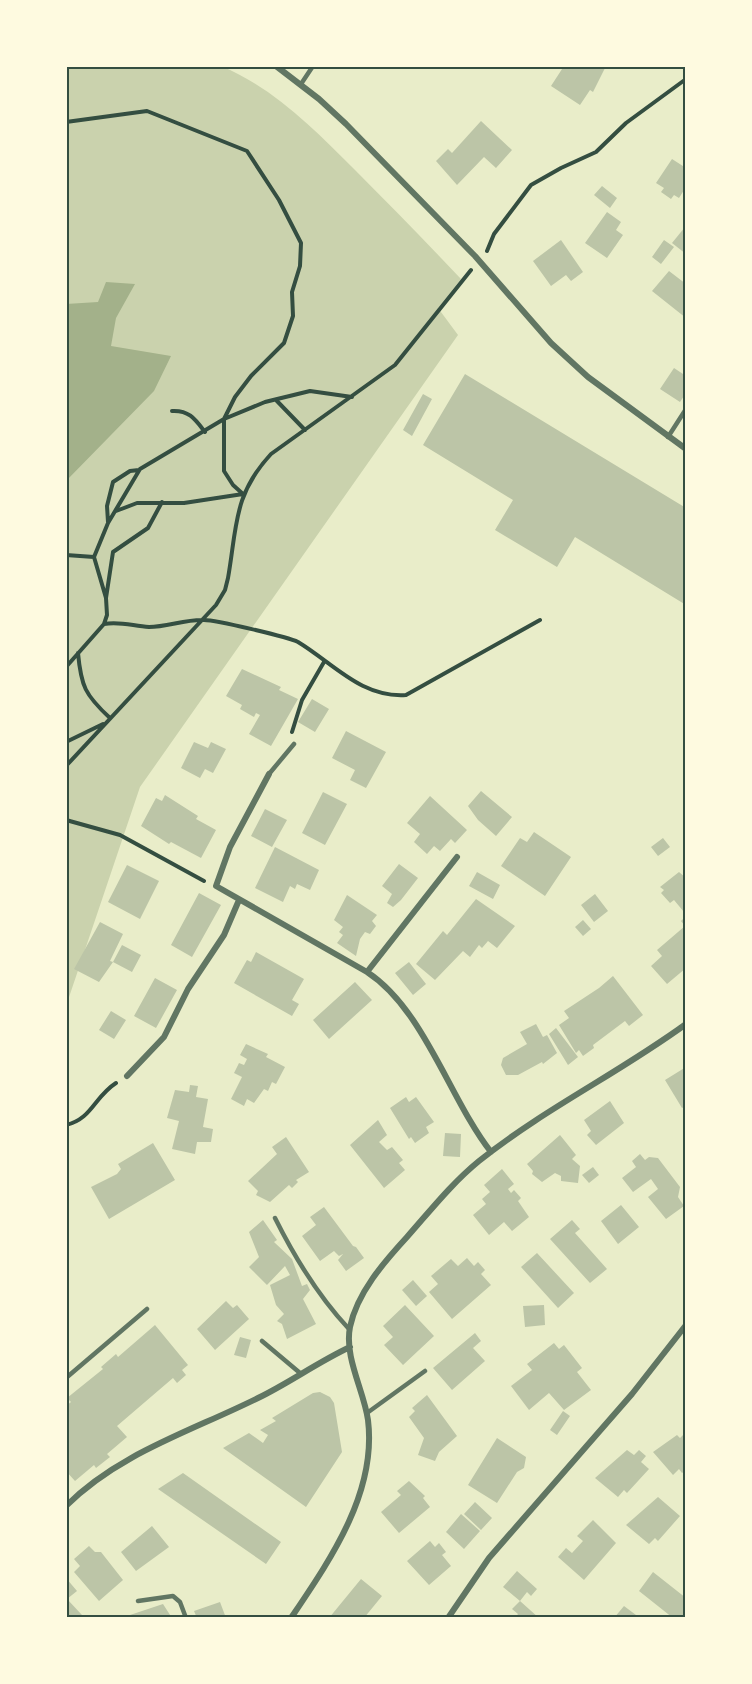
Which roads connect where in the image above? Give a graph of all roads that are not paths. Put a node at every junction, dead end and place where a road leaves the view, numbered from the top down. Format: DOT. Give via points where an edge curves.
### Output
graph roads {
  1 [pos="276,66"];
  2 [pos="313,66"];
  3 [pos="301,84"];
  4 [pos="686,409"];
  5 [pos="668,437"];
  6 [pos="686,449"];
  7 [pos="294,744"];
  8 [pos="269,774"];
  9 [pos="457,857"];
  10 [pos="239,900"];
  11 [pos="367,972"];
  12 [pos="686,1024"];
  13 [pos="127,1076"];
  14 [pos="491,1152"];
  15 [pos="275,1218"];
  16 [pos="147,1309"];
  17 [pos="686,1325"];
  18 [pos="349,1329"];
  19 [pos="262,1341"];
  20 [pos="350,1347"];
  21 [pos="425,1371"];
  22 [pos="300,1373"];
  23 [pos="66,1378"];
  24 [pos="367,1413"];
  25 [pos="66,1506"];
  26 [pos="138,1601"];
  27 [pos="186,1618"];
  28 [pos="291,1618"];
  29 [pos="448,1618"];
  1 -- 3 [label="street"];
  2 -- 3 [label="lane"];
  3 -- 5 [label="street" via="475,256 552,343 588,377"];
  4 -- 5 [label="lane"];
  5 -- 6 [label="street"];
  7 -- 8 [label="lane"];
  8 -- 10 [label="street" via="230,847 216,886"];
  9 -- 11 [label="street"];
  10 -- 11 [label="street"];
  10 -- 13 [label="street" via="224,935 188,989 164,1036"];
  11 -- 14 [label="street" via="387,988 408,1016"];
  12 -- 14 [label="street"];
  14 -- 18 [label="street" via="444,1197 379,1270 357,1306"];
  15 -- 18 [label="lane" via="308,1277"];
  16 -- 23 [label="lane"];
  17 -- 29 [label="street" via="632,1394 489,1558"];
  18 -- 20 [label="street"];
  19 -- 22 [label="lane"];
  20 -- 22 [label="street"];
  20 -- 24 [label="street"];
  21 -- 24 [label="lane"];
  22 -- 25 [label="street" via="260,1397 116,1466"];
  24 -- 28 [label="street" via="369,1453 359,1494 338,1543"];
  26 -- 27 [label="lane" via="173,1596"];
}
